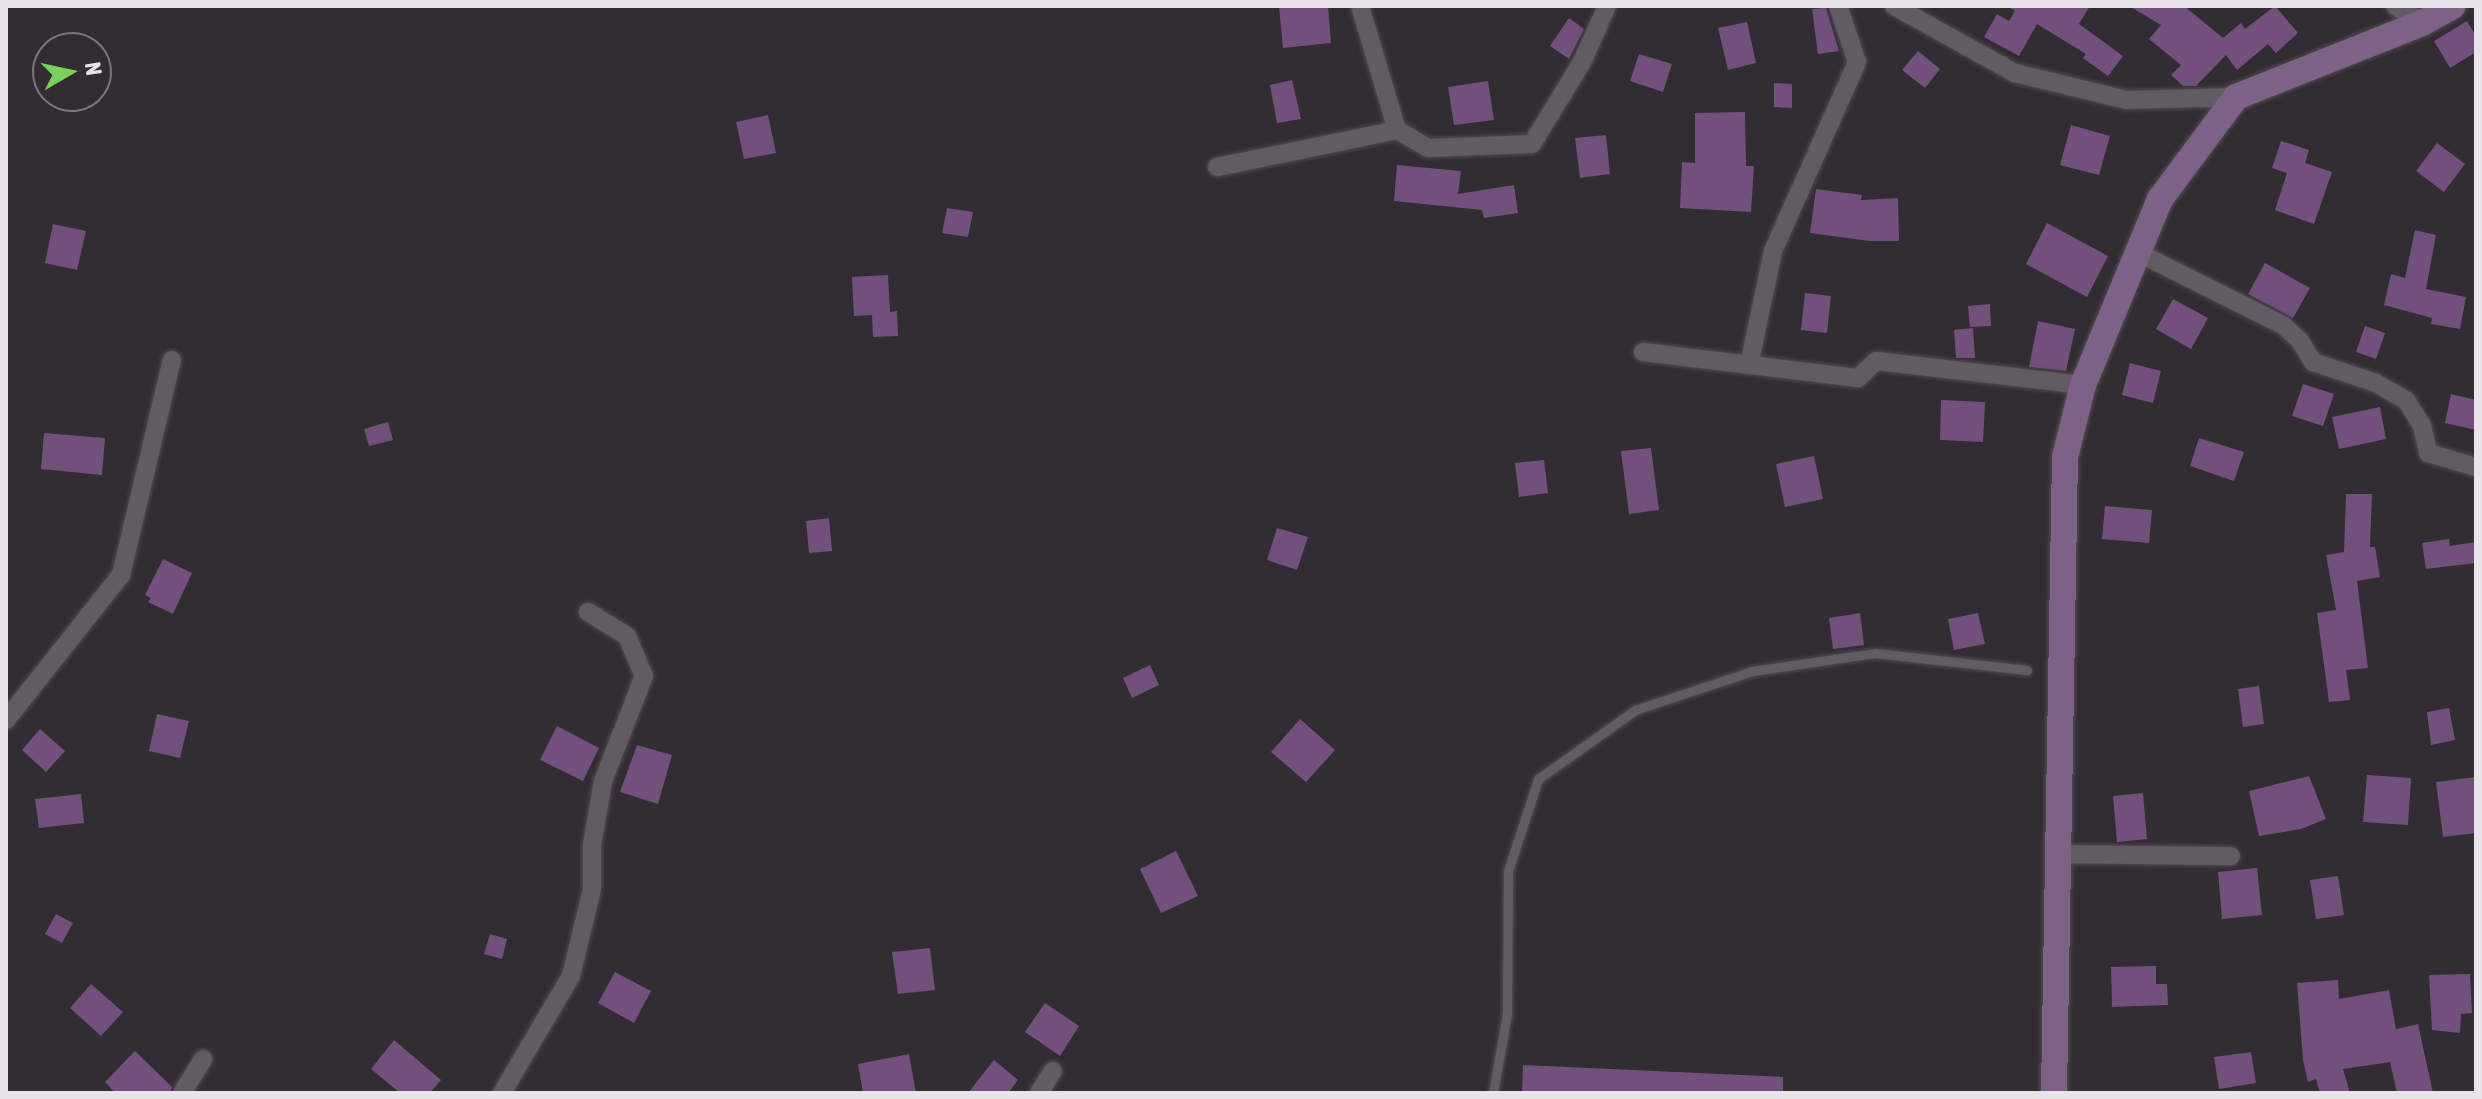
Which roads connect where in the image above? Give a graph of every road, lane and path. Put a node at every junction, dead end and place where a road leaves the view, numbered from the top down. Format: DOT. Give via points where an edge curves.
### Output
graph roads {
  1 [pos="1360,6"];
  2 [pos="1607,6"];
  3 [pos="1838,6"];
  4 [pos="1894,6"];
  5 [pos="2395,6"];
  6 [pos="2453,6"];
  7 [pos="2422,23"];
  8 [pos="2236,97"];
  9 [pos="1397,130"];
  10 [pos="1217,167"];
  11 [pos="2135,251"];
  12 [pos="1643,352"];
  13 [pos="172,360"];
  14 [pos="1749,365"];
  15 [pos="2083,385"];
  16 [pos="2476,467"];
  17 [pos="588,612"];
  18 [pos="2027,670"];
  19 [pos="6,720"];
  20 [pos="2060,854"];
  21 [pos="2231,856"];
  22 [pos="203,1059"];
  23 [pos="1053,1071"];
  24 [pos="182,1093"];
  25 [pos="502,1093"];
  26 [pos="1039,1093"];
  27 [pos="1493,1093"];
  28 [pos="2054,1093"];
  1 -- 9 [label="street"];
  2 -- 9 [label="street" via="1582,62 1532,144 1428,148"];
  3 -- 14 [label="street" via="1857,62 1773,251"];
  4 -- 8 [label="street" via="2015,73 2127,100"];
  5 -- 7 [label="street"];
  6 -- 7 [label="street"];
  7 -- 8 [label="street"];
  8 -- 11 [label="street" via="2160,199"];
  9 -- 10 [label="street"];
  11 -- 15 [label="street"];
  11 -- 16 [label="street" via="2283,325 2313,362 2376,383 2406,400 2422,426 2428,453"];
  12 -- 14 [label="street"];
  13 -- 19 [label="street" via="121,575"];
  14 -- 15 [label="street" via="1858,378 1876,361"];
  15 -- 20 [label="street" via="2065,457"];
  17 -- 25 [label="street" via="627,636 644,676 603,781 592,845 592,889 571,976"];
  18 -- 27 [label="lane" via="1875,653 1752,671 1635,710 1538,779 1508,871 1507,1014"];
  20 -- 21 [label="street"];
  20 -- 28 [label="street"];
  22 -- 24 [label="street"];
  23 -- 26 [label="street"];
}
